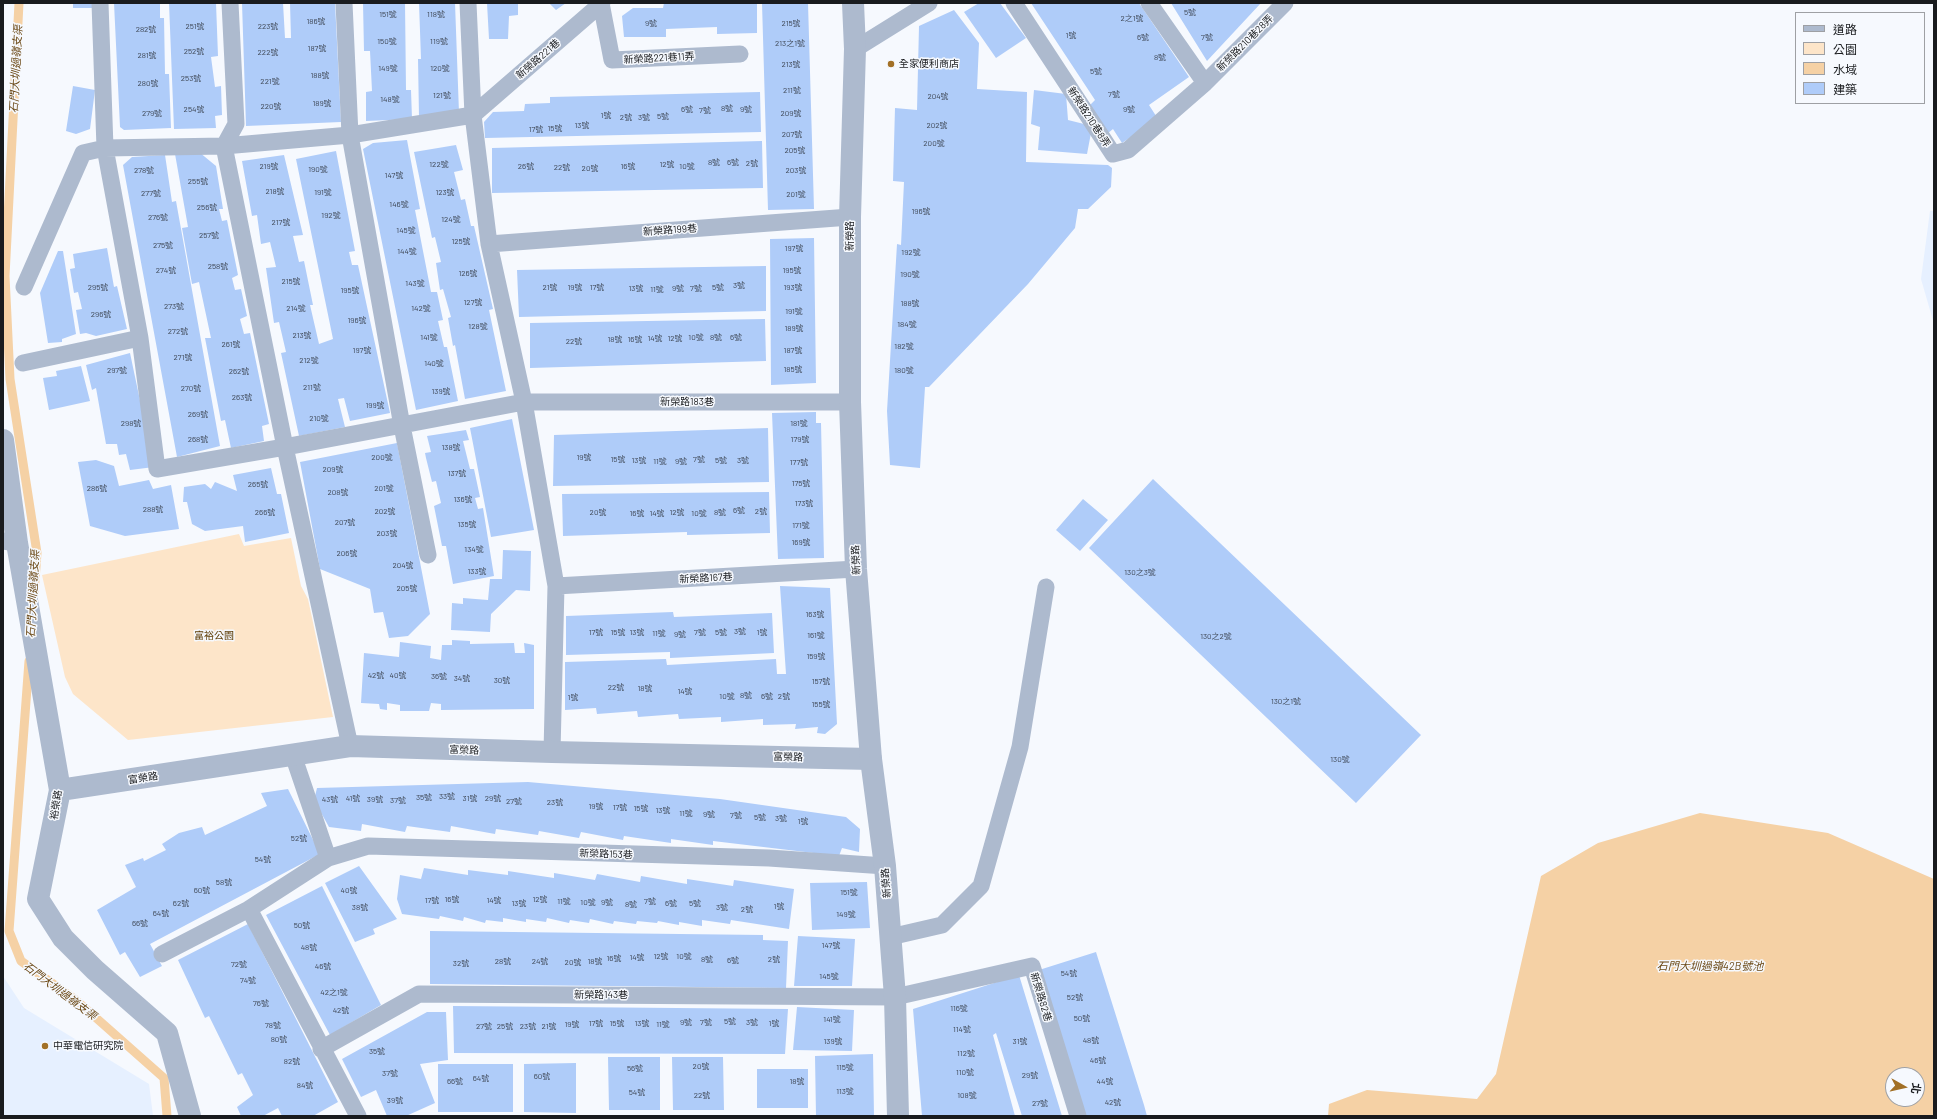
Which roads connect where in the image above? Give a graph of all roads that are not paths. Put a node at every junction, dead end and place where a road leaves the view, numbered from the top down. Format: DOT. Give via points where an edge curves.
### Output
graph roads {
  1 [pos="100,3"];
  2 [pos="230,3"];
  3 [pos="344,3"];
  4 [pos="468,3"];
  5 [pos="601,3"];
  6 [pos="853,3"];
  7 [pos="929,3"];
  8 [pos="1014,3"];
  9 [pos="1149,3"];
  10 [pos="1285,3"];
  11 [pos="855,49"];
  12 [pos="740,54"];
  13 [pos="1205,83"];
  14 [pos="473,115"];
  15 [pos="350,135"];
  16 [pos="224,146"];
  17 [pos="105,148"];
  18 [pos="850,217"];
  19 [pos="489,244"];
  20 [pos="24,287"];
  21 [pos="140,338"];
  22 [pos="23,362"];
  23 [pos="524,402"];
  24 [pos="850,402"];
  25 [pos="402,426"];
  26 [pos="3,440"];
  27 [pos="285,447"];
  28 [pos="10,542"];
  29 [pos="428,555"];
  30 [pos="856,569"];
  31 [pos="556,586"];
  32 [pos="1046,587"];
  33 [pos="350,746"];
  34 [pos="552,752"];
  35 [pos="293,755"];
  36 [pos="871,758"];
  37 [pos="60,790"];
  38 [pos="328,858"];
  39 [pos="885,866"];
  40 [pos="249,909"];
  41 [pos="890,938"];
  42 [pos="162,954"];
  43 [pos="896,997"];
  44 [pos="321,1049"];
  45 [pos="190,1116"];
  46 [pos="358,1116"];
  47 [pos="898,1116"];
  48 [pos="1078,1116"];
  1 -- 17 [label="lane"];
  2 -- 16 [label="lane" via="236,124"];
  3 -- 15 [label="lane"];
  4 -- 14 [label="lane"];
  5 -- 12 [label="lane, 新榮路221巷11弄" via="612,60"];
  5 -- 14 [label="lane, 新榮路221巷"];
  6 -- 11 [label="street, 新榮路"];
  7 -- 11 [label="lane"];
  8 -- 13 [label="lane, 新榮路210巷8弄" via="1113,154 1128,150"];
  9 -- 13 [label="lane"];
  10 -- 13 [label="lane, 新榮路210巷28弄"];
  11 -- 18 [label="street, 新榮路"];
  14 -- 15 [label="lane"];
  14 -- 19 [label="lane"];
  15 -- 16 [label="lane"];
  15 -- 25 [label="lane"];
  16 -- 17 [label="lane"];
  16 -- 27 [label="lane"];
  17 -- 20 [label="lane" via="83,153"];
  17 -- 21 [label="lane"];
  18 -- 19 [label="lane, 新榮路199巷"];
  18 -- 24 [label="street, 新榮路"];
  19 -- 23 [label="lane"];
  21 -- 22 [label="lane"];
  21 -- 27 [label="lane, 新榮路183巷" via="157,469"];
  23 -- 24 [label="lane, 新榮路183巷"];
  23 -- 25 [label="lane, 新榮路183巷"];
  23 -- 31 [label="lane"];
  24 -- 30 [label="street, 新榮路"];
  25 -- 27 [label="lane, 新榮路183巷"];
  25 -- 29 [label="lane"];
  26 -- 28 [label="street, 裕榮路"];
  27 -- 33 [label="lane"];
  28 -- 37 [label="street, 裕榮路"];
  30 -- 31 [label="lane, 新榮路167巷"];
  30 -- 36 [label="street, 新榮路"];
  31 -- 34 [label="lane"];
  32 -- 41 [label="lane" via="1020,747 981,886 942,925"];
  33 -- 34 [label="street, 富榮路"];
  33 -- 35 [label="street, 富榮路"];
  34 -- 36 [label="street, 富榮路"];
  35 -- 37 [label="street, 富榮路"];
  35 -- 38 [label="lane"];
  36 -- 39 [label="street, 新榮路"];
  37 -- 45 [label="street, 裕榮路" via="38,899 63,938 167,1034"];
  38 -- 39 [label="lane, 新榮路153巷" via="368,846 770,858"];
  38 -- 40 [label="lane, 新榮路153巷"];
  39 -- 41 [label="street, 新榮路"];
  40 -- 42 [label="lane, 新榮路153巷"];
  40 -- 44 [label="lane"];
  41 -- 43 [label="street, 新榮路"];
  43 -- 44 [label="lane, 新榮路143巷" via="419,994"];
  43 -- 47 [label="street, 新榮路"];
  43 -- 48 [label="lane, 新榮路82巷" via="1032,966"];
  44 -- 46 [label="lane"];
}
